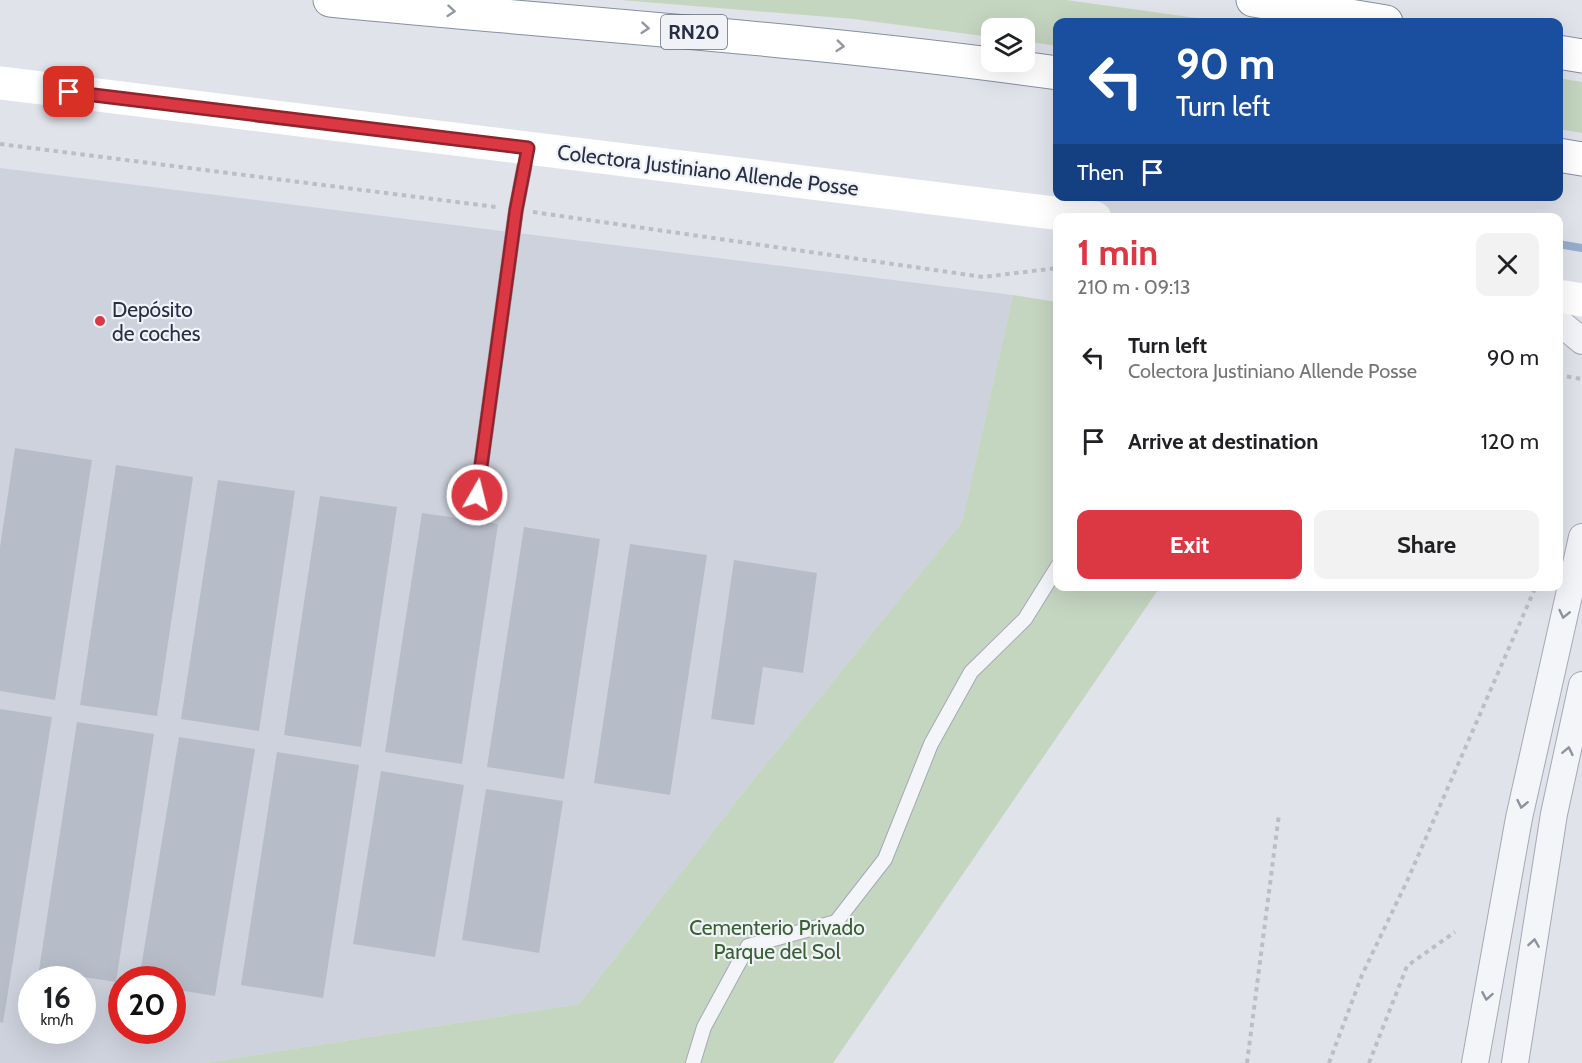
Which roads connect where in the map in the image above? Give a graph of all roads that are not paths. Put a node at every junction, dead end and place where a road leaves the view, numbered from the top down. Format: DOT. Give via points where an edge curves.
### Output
graph roads {
  1 [pos="330,0"];
  2 [pos="1253,0"];
  3 [pos="1362,18"];
  4 [pos="1563,53"];
  5 [pos="1582,56"];
  6 [pos="1053,72"];
  7 [pos="0,83"];
  8 [pos="528,148"];
  9 [pos="1563,156"];
  10 [pos="1582,159"];
  11 [pos="1054,213"];
  12 [pos="1563,297"];
  13 [pos="1582,300"];
  14 [pos="1563,325"];
  15 [pos="1582,341"];
  16 [pos="477,495"];
  17 [pos="1582,537"];
  18 [pos="1053,574"];
  19 [pos="1582,685"];
  20 [pos="693,1063"];
  21 [pos="1475,1063"];
  22 [pos="1515,1063"];
  1 -- 6 [label="main road, RN20, one-way" via="764,38"];
  2 -- 3 [label="main road"];
  4 -- 5 [label="main road"];
  7 -- 8 [label="main road, Colectora Justiniano Allende Posse"];
  8 -- 11 [label="main road, Colectora Justiniano Allende Posse"];
  8 -- 16 [label="lane"];
  9 -- 10 [label="main road"];
  12 -- 13 [label="main road"];
  14 -- 15 [label="street"];
  17 -- 21 [label="street, one-way" via="1519,818"];
  18 -- 20 [label="lane" via="1025,619 971,672 931,744 885,859 836,922 748,946 704,1027"];
  22 -- 19 [label="street, one-way" via="1554,814"];
}
